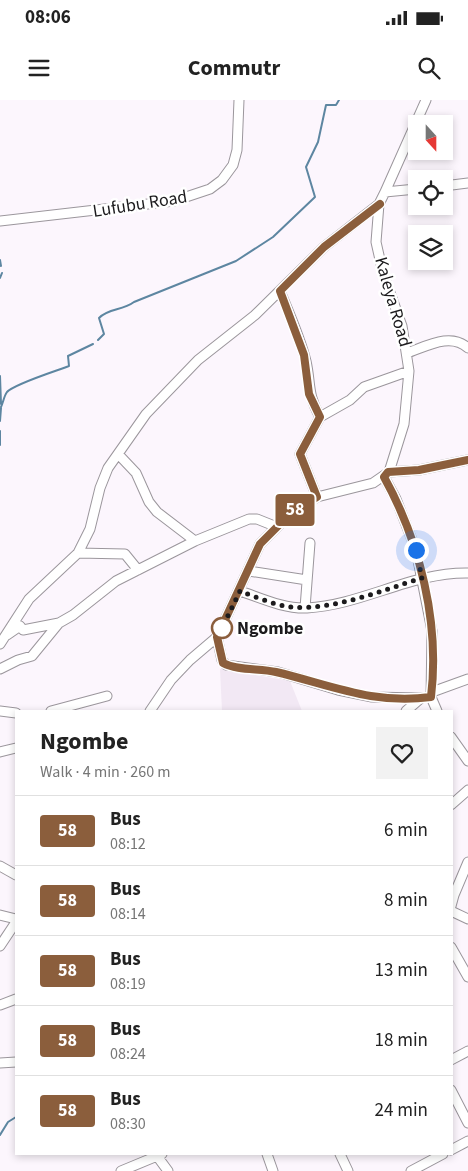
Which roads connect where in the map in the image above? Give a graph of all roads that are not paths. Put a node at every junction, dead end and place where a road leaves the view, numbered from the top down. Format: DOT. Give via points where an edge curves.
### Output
graph roads {
  1 [pos="239,100"];
  2 [pos="426,100"];
  3 [pos="468,183"];
  4 [pos="453,185"];
  5 [pos="408,189"];
  6 [pos="385,192"];
  7 [pos="380,204"];
  8 [pos="0,221"];
  9 [pos="280,291"];
  10 [pos="468,348"];
  11 [pos="407,353"];
  12 [pos="409,371"];
  13 [pos="320,417"];
  14 [pos="118,454"];
  15 [pos="468,460"];
  16 [pos="386,474"];
  17 [pos="317,497"];
  18 [pos="276,527"];
  19 [pos="195,541"];
  20 [pos="310,543"];
  21 [pos="78,553"];
  22 [pos="138,570"];
  23 [pos="249,571"];
  24 [pos="468,573"];
  25 [pos="422,578"];
  26 [pos="307,580"];
  27 [pos="240,591"];
  28 [pos="305,608"];
  29 [pos="59,623"];
  30 [pos="217,637"];
  31 [pos="2,641"];
  32 [pos="0,669"];
  33 [pos="468,678"];
  34 [pos="432,694"];
  35 [pos="107,696"];
  36 [pos="420,698"];
  37 [pos="55,710"];
  38 [pos="151,710"];
  39 [pos="407,710"];
  40 [pos="437,710"];
  41 [pos="0,711"];
  42 [pos="15,712"];
  43 [pos="453,740"];
  44 [pos="15,748"];
  45 [pos="0,752"];
  46 [pos="468,761"];
  47 [pos="468,790"];
  48 [pos="453,803"];
  49 [pos="468,862"];
  50 [pos="0,866"];
  51 [pos="15,874"];
  52 [pos="453,899"];
  53 [pos="453,912"];
  54 [pos="0,915"];
  55 [pos="468,919"];
  56 [pos="15,924"];
  57 [pos="15,926"];
  58 [pos="0,946"];
  59 [pos="453,951"];
  60 [pos="468,977"];
  61 [pos="15,999"];
  62 [pos="0,1005"];
  63 [pos="468,1051"];
  64 [pos="453,1059"];
  65 [pos="15,1062"];
  66 [pos="0,1064"];
  67 [pos="453,1094"];
  68 [pos="468,1123"];
  69 [pos="468,1141"];
  70 [pos="453,1149"];
  71 [pos="160,1155"];
  72 [pos="267,1155"];
  73 [pos="340,1155"];
  74 [pos="441,1155"];
  75 [pos="121,1171"];
  76 [pos="168,1171"];
  77 [pos="273,1171"];
  78 [pos="348,1171"];
  79 [pos="411,1171"];
  1 -- 8 [label="street, Lufubu Road" via="238,150 222,180 210,189 174,201"];
  2 -- 6 [label="street, Kaleya Road"];
  3 -- 4 [label="street"];
  5 -- 6 [label="street"];
  6 -- 7 [label="street, Kaleya Road"];
  7 -- 9 [label="street" via="324,247"];
  7 -- 11 [label="street, Kaleya Road" via="376,242"];
  9 -- 13 [label="street" via="304,355 309,394"];
  9 -- 14 [label="street" via="243,326 178,378 146,414"];
  10 -- 11 [label="street" via="452,339"];
  11 -- 12 [label="street, Kaleya Road"];
  12 -- 13 [label="street" via="364,388"];
  12 -- 16 [label="street, Kaleya Road" via="404,424"];
  13 -- 17 [label="street" via="300,454"];
  14 -- 19 [label="street" via="136,473 148,502"];
  14 -- 21 [label="street" via="100,488 90,529"];
  15 -- 16 [label="street"];
  16 -- 17 [label="street" via="373,483"];
  16 -- 25 [label="street" via="406,523"];
  17 -- 18 [label="street" via="304,503"];
  18 -- 19 [label="street" via="257,518 249,519"];
  18 -- 23 [label="street" via="260,544"];
  19 -- 22 [label="street"];
  20 -- 26 [label="street"];
  21 -- 22 [label="street" via="125,554"];
  21 -- 31 [label="street" via="29,599"];
  22 -- 29 [label="street" via="116,581"];
  23 -- 26 [label="street"];
  23 -- 27 [label="street"];
  24 -- 25 [label="street"];
  25 -- 28 [label="street"];
  25 -- 34 [label="street" via="432,631"];
  26 -- 28 [label="street"];
  27 -- 28 [label="street"];
  27 -- 30 [label="street"];
  29 -- 31 [label="street" via="23,630 20,626"];
  29 -- 32 [label="street" via="32,656"];
  30 -- 36 [label="street" via="226,665 278,672 372,697"];
  30 -- 38 [label="street" via="171,680"];
  33 -- 34 [label="street"];
  34 -- 36 [label="street"];
  34 -- 40 [label="street"];
  35 -- 37 [label="street"];
  36 -- 39 [label="street"];
  41 -- 42 [label="street"];
  43 -- 46 [label="street"];
  44 -- 45 [label="street"];
  47 -- 48 [label="street"];
  49 -- 52 [label="street"];
  50 -- 51 [label="street"];
  53 -- 55 [label="street"];
  54 -- 56 [label="street"];
  57 -- 58 [label="street"];
  59 -- 60 [label="street"];
  61 -- 62 [label="street"];
  63 -- 64 [label="street"];
  65 -- 66 [label="street"];
  67 -- 68 [label="street"];
  69 -- 70 [label="street"];
  71 -- 75 [label="street"];
  71 -- 76 [label="street"];
  72 -- 77 [label="street"];
  73 -- 78 [label="street"];
  74 -- 79 [label="street"];
}
